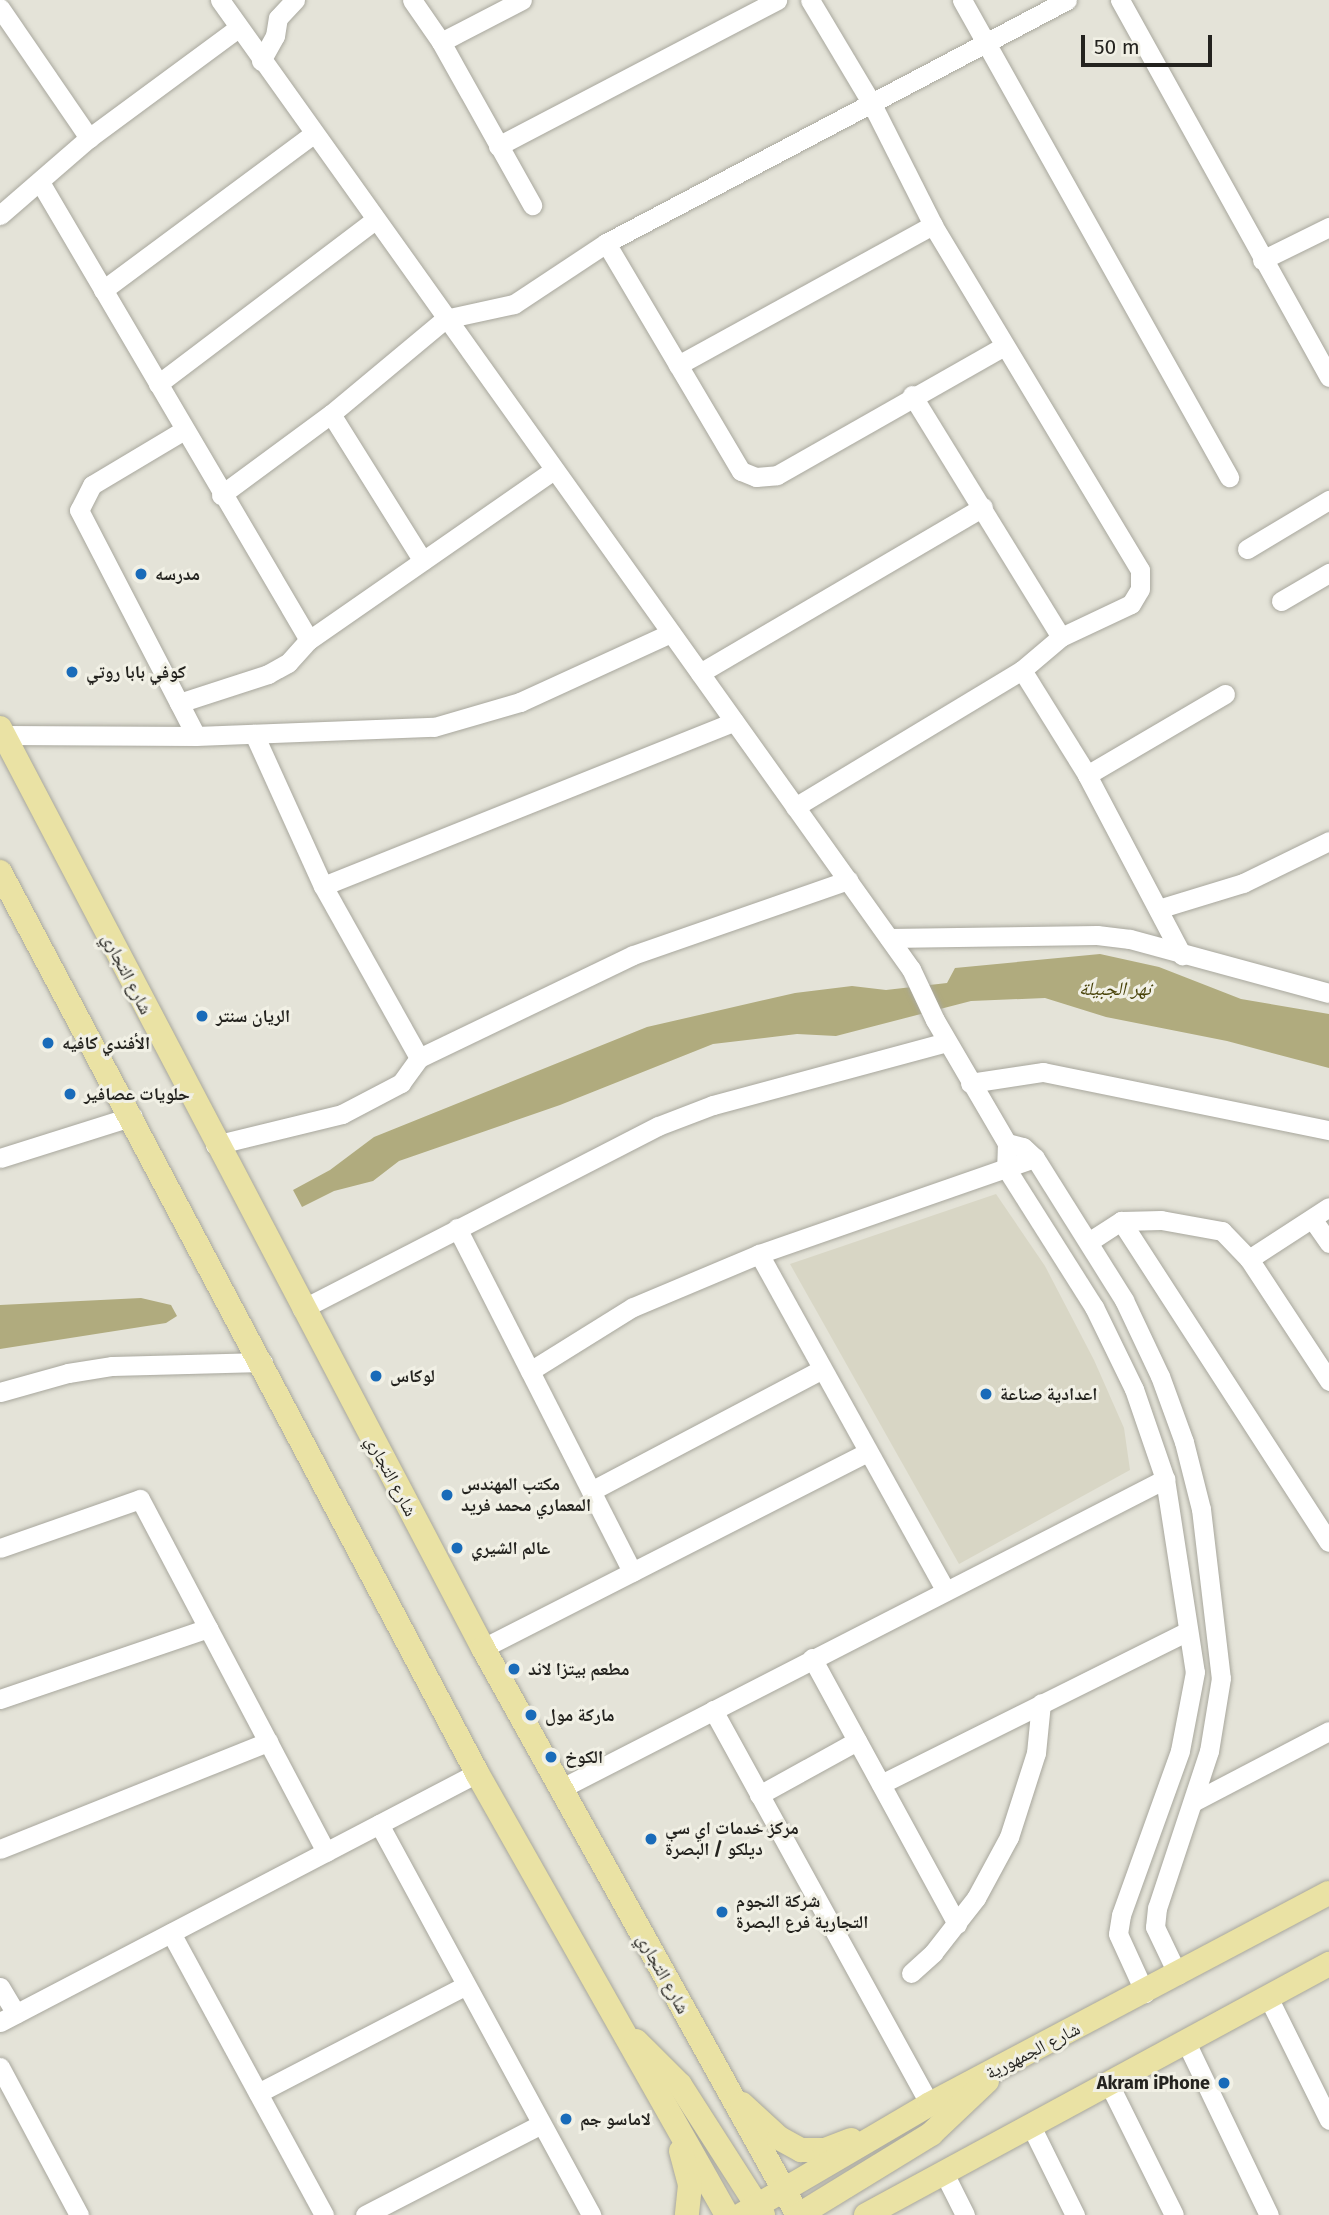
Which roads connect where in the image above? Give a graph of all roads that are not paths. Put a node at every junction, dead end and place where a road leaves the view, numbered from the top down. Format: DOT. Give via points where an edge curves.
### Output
graph roads {
  1 [pos="220,0"];
  2 [pos="295,0"];
  3 [pos="412,0"];
  4 [pos="522,0"];
  5 [pos="776,0"];
  6 [pos="810,0"];
  7 [pos="962,0"];
  8 [pos="1067,0"];
  9 [pos="1120,0"];
  10 [pos="0,8"];
  11 [pos="238,28"];
  12 [pos="441,42"];
  13 [pos="986,43"];
  14 [pos="261,61"];
  15 [pos="872,104"];
  16 [pos="313,134"];
  17 [pos="89,138"];
  18 [pos="498,146"];
  19 [pos="40,182"];
  20 [pos="532,205"];
  21 [pos="0,215"];
  22 [pos="375,220"];
  23 [pos="933,226"];
  24 [pos="1329,227"];
  25 [pos="606,243"];
  26 [pos="1262,260"];
  27 [pos="103,290"];
  28 [pos="446,319"];
  29 [pos="1004,346"];
  30 [pos="678,365"];
  31 [pos="1329,377"];
  32 [pos="158,384"];
  33 [pos="912,395"];
  34 [pos="331,414"];
  35 [pos="184,430"];
  36 [pos="554,470"];
  37 [pos="1229,477"];
  38 [pos="221,495"];
  39 [pos="1329,500"];
  40 [pos="983,507"];
  41 [pos="1247,549"];
  42 [pos="423,561"];
  43 [pos="1329,573"];
  44 [pos="1281,601"];
  45 [pos="671,633"];
  46 [pos="1061,637"];
  47 [pos="309,640"];
  48 [pos="1022,670"];
  49 [pos="700,673"];
  50 [pos="1225,694"];
  51 [pos="179,703"];
  52 [pos="734,722"];
  53 [pos="2,732"];
  54 [pos="254,734"];
  55 [pos="196,736"];
  56 [pos="1087,775"];
  57 [pos="795,807"];
  58 [pos="1329,841"];
  59 [pos="0,872"];
  60 [pos="848,880"];
  61 [pos="323,886"];
  62 [pos="1158,909"];
  63 [pos="889,938"];
  64 [pos="1182,955"];
  65 [pos="1329,993"];
  66 [pos="947,1042"];
  67 [pos="419,1058"];
  68 [pos="970,1083"];
  69 [pos="133,1116"];
  70 [pos="1329,1130"];
  71 [pos="1007,1143"];
  72 [pos="215,1146"];
  73 [pos="0,1158"];
  74 [pos="1035,1158"];
  75 [pos="1006,1168"];
  76 [pos="1329,1207"];
  77 [pos="1313,1220"];
  78 [pos="1121,1221"];
  79 [pos="457,1228"];
  80 [pos="1090,1241"];
  81 [pos="1329,1243"];
  82 [pos="759,1254"];
  83 [pos="1249,1259"];
  84 [pos="302,1309"];
  85 [pos="263,1362"];
  86 [pos="822,1369"];
  87 [pos="530,1371"];
  88 [pos="1329,1381"];
  89 [pos="0,1392"];
  90 [pos="868,1452"];
  91 [pos="1166,1479"];
  92 [pos="591,1491"];
  93 [pos="1329,1542"];
  94 [pos="0,1548"];
  95 [pos="632,1572"];
  96 [pos="945,1590"];
  97 [pos="208,1628"];
  98 [pos="1188,1631"];
  99 [pos="483,1648"];
  100 [pos="812,1658"];
  101 [pos="0,1699"];
  102 [pos="1041,1703"];
  103 [pos="713,1710"];
  104 [pos="1329,1731"];
  105 [pos="857,1741"];
  106 [pos="268,1742"];
  107 [pos="477,1773"];
  108 [pos="881,1784"];
  109 [pos="562,1788"];
  110 [pos="759,1795"];
  111 [pos="1195,1801"];
  112 [pos="379,1824"];
  113 [pos="0,1849"];
  114 [pos="326,1852"];
  115 [pos="1143,1853"];
  116 [pos="1174,1861"];
  117 [pos="1329,1893"];
  118 [pos="957,1924"];
  119 [pos="171,1933"];
  120 [pos="1329,1964"];
  121 [pos="911,1973"];
  122 [pos="1178,1975"];
  123 [pos="466,1985"];
  124 [pos="0,1987"];
  125 [pos="1145,1993"];
  126 [pos="1268,1997"];
  127 [pos="8,2018"];
  128 [pos="619,2028"];
  129 [pos="1185,2040"];
  130 [pos="0,2067"];
  131 [pos="997,2070"];
  132 [pos="1108,2082"];
  133 [pos="724,2086"];
  134 [pos="658,2091"];
  135 [pos="258,2093"];
  136 [pos="930,2104"];
  137 [pos="1329,2120"];
  138 [pos="541,2124"];
  139 [pos="895,2124"];
  140 [pos="1030,2124"];
  141 [pos="943,2171"];
  142 [pos="915,2187"];
  143 [pos="764,2209"];
  144 [pos="79,2215"];
  145 [pos="324,2215"];
  146 [pos="365,2215"];
  147 [pos="591,2215"];
  148 [pos="687,2215"];
  149 [pos="727,2215"];
  150 [pos="799,2215"];
  151 [pos="866,2215"];
  152 [pos="887,2215"];
  153 [pos="965,2215"];
  154 [pos="1074,2215"];
  155 [pos="1174,2215"];
  156 [pos="1269,2215"];
  1 -- 11 [label="street"];
  2 -- 14 [label="street" via="278,18 275,36"];
  3 -- 12 [label="street"];
  4 -- 12 [label="street"];
  5 -- 18 [label="street"];
  6 -- 15 [label="street"];
  7 -- 13 [label="street"];
  8 -- 13 [label="street"];
  9 -- 26 [label="street"];
  10 -- 17 [label="street"];
  11 -- 14 [label="street"];
  11 -- 17 [label="street"];
  12 -- 18 [label="street"];
  13 -- 15 [label="street"];
  13 -- 37 [label="street"];
  14 -- 16 [label="street"];
  15 -- 23 [label="street"];
  15 -- 25 [label="street"];
  16 -- 22 [label="street"];
  16 -- 27 [label="street"];
  17 -- 19 [label="street"];
  18 -- 20 [label="street"];
  19 -- 21 [label="street"];
  19 -- 27 [label="street"];
  22 -- 28 [label="street"];
  22 -- 32 [label="street"];
  23 -- 29 [label="street"];
  23 -- 30 [label="street"];
  24 -- 26 [label="street"];
  25 -- 28 [label="street" via="514,304"];
  25 -- 30 [label="street"];
  26 -- 31 [label="street"];
  27 -- 32 [label="street"];
  28 -- 34 [label="street"];
  28 -- 36 [label="street"];
  29 -- 33 [label="street"];
  29 -- 46 [label="street" via="1140,570 1140,589 1131,604"];
  30 -- 33 [label="street" via="741,471 756,477 778,475"];
  32 -- 35 [label="street"];
  33 -- 40 [label="street"];
  34 -- 38 [label="street"];
  34 -- 42 [label="street"];
  35 -- 38 [label="street"];
  35 -- 51 [label="street" via="92,485 79,510"];
  36 -- 42 [label="street"];
  36 -- 45 [label="street"];
  38 -- 47 [label="street"];
  39 -- 41 [label="street"];
  40 -- 46 [label="street"];
  40 -- 49 [label="street"];
  42 -- 47 [label="street"];
  43 -- 44 [label="street"];
  45 -- 49 [label="street"];
  45 -- 54 [label="street" via="520,702 455,722 422,728"];
  46 -- 48 [label="street"];
  47 -- 51 [label="street" via="288,663 268,674"];
  48 -- 56 [label="street"];
  48 -- 57 [label="street"];
  49 -- 52 [label="street"];
  50 -- 56 [label="street"];
  51 -- 55 [label="street"];
  52 -- 57 [label="street"];
  52 -- 61 [label="street"];
  53 -- 55 [label="street"];
  53 -- 72 [label="main road, شارع التجاري"];
  54 -- 55 [label="street"];
  54 -- 61 [label="street"];
  56 -- 62 [label="street"];
  57 -- 60 [label="street"];
  58 -- 62 [label="street" via="1243,883"];
  59 -- 69 [label="main road"];
  60 -- 63 [label="street"];
  60 -- 67 [label="street" via="633,955"];
  61 -- 67 [label="street"];
  62 -- 64 [label="street"];
  63 -- 64 [label="street" via="1097,934"];
  63 -- 66 [label="street" via="911,969"];
  64 -- 65 [label="street"];
  66 -- 68 [label="street"];
  66 -- 79 [label="street" via="713,1105 605,1151"];
  67 -- 72 [label="street" via="401,1083 342,1114"];
  68 -- 70 [label="street" via="1043,1072"];
  68 -- 71 [label="street"];
  69 -- 73 [label="street"];
  69 -- 85 [label="main road"];
  71 -- 74 [label="street" via="1023,1147"];
  71 -- 75 [label="street"];
  72 -- 84 [label="main road, شارع التجاري"];
  74 -- 75 [label="street"];
  74 -- 80 [label="street"];
  75 -- 82 [label="street"];
  75 -- 91 [label="street" via="1094,1307 1134,1389"];
  76 -- 77 [label="street"];
  77 -- 81 [label="street"];
  77 -- 83 [label="street"];
  78 -- 80 [label="street"];
  78 -- 83 [label="street" via="1161,1220 1222,1231"];
  78 -- 93 [label="street"];
  79 -- 84 [label="street"];
  79 -- 87 [label="street"];
  80 -- 111 [label="street" via="1160,1376 1201,1509 1221,1678"];
  82 -- 86 [label="street"];
  82 -- 87 [label="street" via="633,1307"];
  83 -- 88 [label="street"];
  84 -- 99 [label="main road, شارع التجاري"];
  85 -- 89 [label="street" via="112,1366"];
  85 -- 107 [label="main road"];
  86 -- 90 [label="street"];
  86 -- 92 [label="street"];
  87 -- 92 [label="street"];
  90 -- 95 [label="street"];
  90 -- 96 [label="street"];
  91 -- 96 [label="street"];
  91 -- 98 [label="street"];
  92 -- 95 [label="street"];
  94 -- 97 [label="street" via="141,1499"];
  95 -- 99 [label="street"];
  96 -- 100 [label="street"];
  97 -- 101 [label="street"];
  97 -- 106 [label="street"];
  98 -- 102 [label="street"];
  98 -- 115 [label="street" via="1195,1672 1190,1710"];
  99 -- 109 [label="main road, شارع التجاري"];
  100 -- 103 [label="street"];
  100 -- 105 [label="street"];
  102 -- 108 [label="street"];
  102 -- 118 [label="street" via="1036,1753 1009,1837"];
  103 -- 109 [label="street"];
  103 -- 110 [label="street"];
  104 -- 111 [label="street"];
  105 -- 108 [label="street"];
  105 -- 110 [label="street"];
  106 -- 113 [label="street"];
  106 -- 114 [label="street"];
  107 -- 112 [label="street"];
  107 -- 128 [label="main road"];
  108 -- 118 [label="street"];
  109 -- 133 [label="main road, شارع التجاري"];
  110 -- 136 [label="street"];
  111 -- 116 [label="street"];
  112 -- 114 [label="street"];
  112 -- 123 [label="street"];
  114 -- 119 [label="street"];
  115 -- 116 [label="street"];
  115 -- 125 [label="street" via="1127,1892 1118,1934"];
  116 -- 122 [label="street" via="1155,1927"];
  117 -- 122 [label="main road, شارع الجمهورية"];
  118 -- 121 [label="street"];
  119 -- 127 [label="street"];
  119 -- 135 [label="street"];
  120 -- 126 [label="main road"];
  122 -- 125 [label="main road, شارع الجمهورية"];
  123 -- 135 [label="street"];
  123 -- 138 [label="street"];
  124 -- 127 [label="street"];
  125 -- 131 [label="main road, شارع الجمهورية"];
  126 -- 129 [label="main road"];
  126 -- 137 [label="street"];
  128 -- 134 [label="main road"];
  128 -- 143 [label="main road" via="680,2085"];
  129 -- 132 [label="main road"];
  129 -- 156 [label="street"];
  130 -- 144 [label="street"];
  131 -- 136 [label="main road, شارع الجمهورية"];
  131 -- 150 [label="main road" via="939,2127"];
  132 -- 140 [label="main road"];
  132 -- 155 [label="street"];
  133 -- 139 [label="main road" via="779,2138 809,2152"];
  133 -- 143 [label="main road, شارع التجاري"];
  134 -- 148 [label="main road" via="688,2175"];
  134 -- 149 [label="main road"];
  135 -- 145 [label="street"];
  136 -- 139 [label="main road, شارع الجمهورية"];
  138 -- 146 [label="street"];
  138 -- 147 [label="street"];
  139 -- 143 [label="main road, شارع الجمهورية"];
  140 -- 141 [label="main road"];
  140 -- 154 [label="street"];
  141 -- 142 [label="main road"];
  141 -- 153 [label="street"];
  142 -- 151 [label="main road"];
  142 -- 152 [label="main road"];
  143 -- 150 [label="main road, شارع التجاري"];
}
